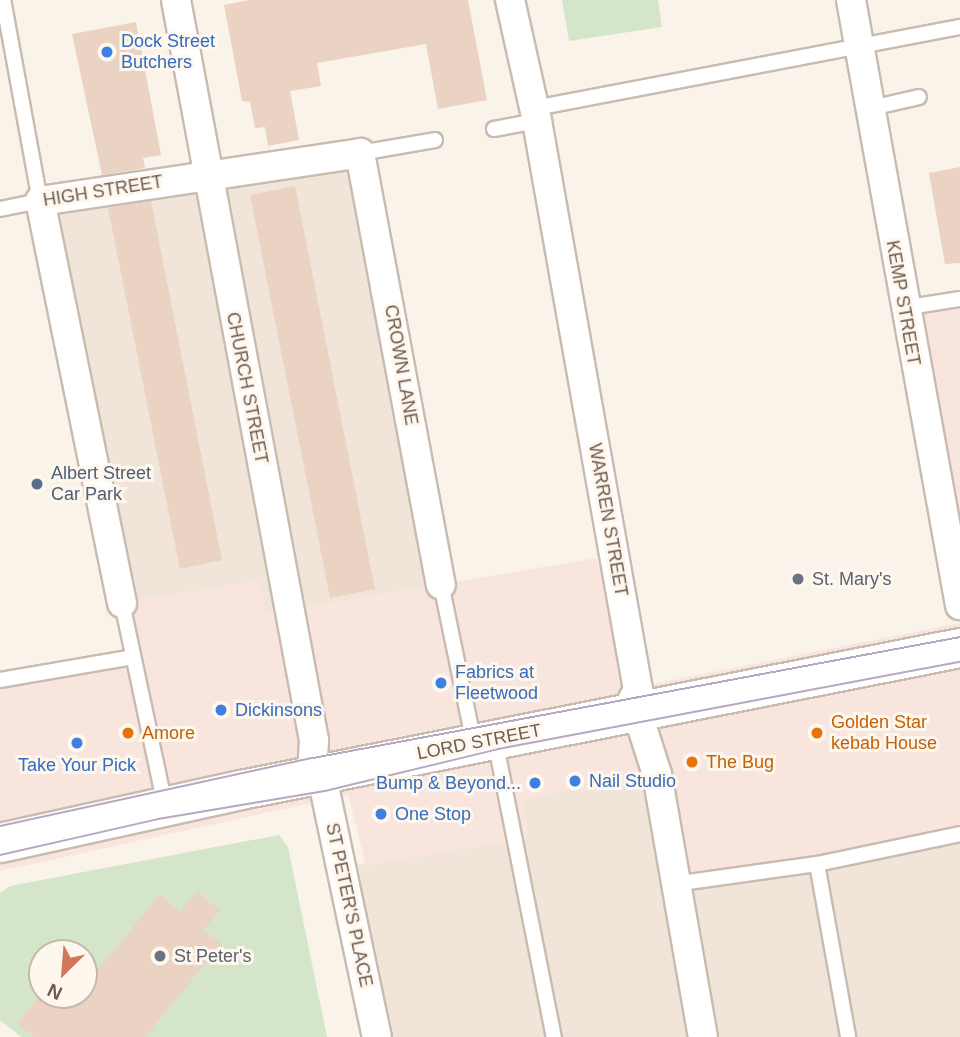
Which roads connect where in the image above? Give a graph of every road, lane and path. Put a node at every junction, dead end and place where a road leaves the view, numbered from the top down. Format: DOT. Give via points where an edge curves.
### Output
graph roads {
  1 [pos="3,0"];
  2 [pos="176,0"];
  3 [pos="510,0"];
  4 [pos="851,0"];
  5 [pos="960,27"];
  6 [pos="861,46"];
  7 [pos="919,97"];
  8 [pos="871,108"];
  9 [pos="536,114"];
  10 [pos="494,129"];
  11 [pos="435,140"];
  12 [pos="360,153"];
  13 [pos="206,175"];
  14 [pos="40,201"];
  15 [pos="0,209"];
  16 [pos="960,299"];
  17 [pos="903,307"];
  18 [pos="441,584"];
  19 [pos="122,603"];
  20 [pos="960,605"];
  21 [pos="960,648"];
  22 [pos="133,657"];
  23 [pos="0,680"];
  24 [pos="639,710"];
  25 [pos="482,737"];
  26 [pos="321,774"];
  27 [pos="166,807"];
  28 [pos="960,834"];
  29 [pos="0,844"];
  30 [pos="817,864"];
  31 [pos="674,884"];
  32 [pos="377,1037"];
  33 [pos="554,1037"];
  34 [pos="703,1037"];
  35 [pos="848,1037"];
  1 -- 14 [label="lane"];
  2 -- 13 [label="street, CHURCH STREET"];
  3 -- 9 [label="street, WARREN STREET"];
  4 -- 6 [label="street, KEMP STREET"];
  5 -- 6 [label="lane"];
  6 -- 8 [label="street, KEMP STREET"];
  6 -- 9 [label="lane"];
  7 -- 8 [label="lane"];
  8 -- 17 [label="street, KEMP STREET"];
  9 -- 10 [label="lane"];
  9 -- 24 [label="street, WARREN STREET" via="638,690 633,699"];
  11 -- 12 [label="lane"];
  12 -- 13 [label="street"];
  12 -- 18 [label="street, CROWN LANE"];
  13 -- 14 [label="street, HIGH STREET"];
  13 -- 26 [label="street, CHURCH STREET" via="311,727 313,758"];
  14 -- 15 [label="lane, HIGH STREET"];
  14 -- 19 [label="street"];
  16 -- 17 [label="lane"];
  17 -- 20 [label="street, KEMP STREET"];
  18 -- 25 [label="lane, CROWN LANE"];
  19 -- 22 [label="lane"];
  21 -- 24 [label="street, LORD STREET"];
  22 -- 23 [label="lane"];
  22 -- 27 [label="lane"];
  24 -- 25 [label="street, LORD STREET"];
  24 -- 31 [label="street, WARREN STREET" via="657,774"];
  25 -- 26 [label="street, LORD STREET"];
  25 -- 33 [label="lane, CROWN LANE"];
  26 -- 27 [label="street, LORD STREET"];
  26 -- 32 [label="street, ST PETER'S PLACE"];
  27 -- 29 [label="street, LORD STREET"];
  28 -- 30 [label="lane"];
  30 -- 31 [label="lane"];
  30 -- 35 [label="lane"];
  31 -- 34 [label="street, WARREN STREET"];
}
